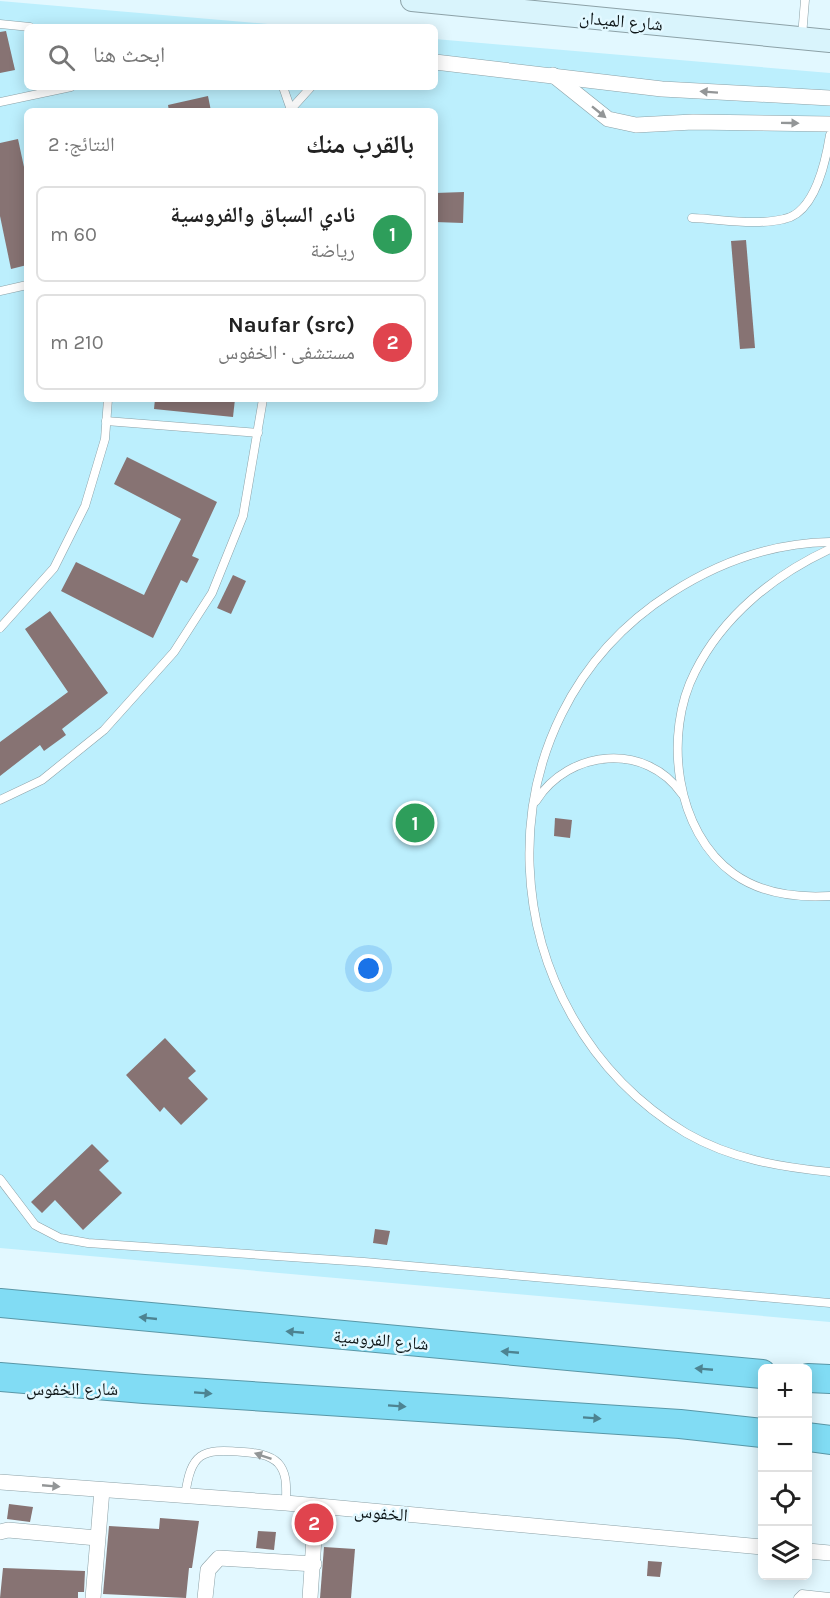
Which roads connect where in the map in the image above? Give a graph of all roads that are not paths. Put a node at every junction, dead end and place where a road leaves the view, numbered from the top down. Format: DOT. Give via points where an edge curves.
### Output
graph roads {
  1 [pos="412,0"];
  2 [pos="805,0"];
  3 [pos="572,8"];
  4 [pos="0,24"];
  5 [pos="24,26"];
  6 [pos="802,37"];
  7 [pos="830,41"];
  8 [pos="438,63"];
  9 [pos="553,75"];
  10 [pos="57,90"];
  11 [pos="284,90"];
  12 [pos="308,90"];
  13 [pos="830,98"];
  14 [pos="0,102"];
  15 [pos="291,108"];
  16 [pos="292,108"];
  17 [pos="830,124"];
  18 [pos="830,135"];
  19 [pos="692,218"];
  20 [pos="24,286"];
  21 [pos="0,291"];
  22 [pos="108,402"];
  23 [pos="263,402"];
  24 [pos="106,421"];
  25 [pos="258,433"];
  26 [pos="830,542"];
  27 [pos="830,549"];
  28 [pos="0,628"];
  29 [pos="685,797"];
  30 [pos="0,800"];
  31 [pos="534,805"];
  32 [pos="830,896"];
  33 [pos="830,1172"];
  34 [pos="0,1179"];
  35 [pos="0,1303"];
  36 [pos="830,1303"];
  37 [pos="758,1374"];
  38 [pos="0,1377"];
  39 [pos="812,1377"];
  40 [pos="830,1379"];
  41 [pos="0,1389"];
  42 [pos="144,1389"];
  43 [pos="758,1432"];
  44 [pos="812,1438"];
  45 [pos="830,1440"];
  46 [pos="0,1482"];
  47 [pos="102,1490"];
  48 [pos="185,1496"];
  49 [pos="286,1503"];
  50 [pos="316,1508"];
  51 [pos="0,1532"];
  52 [pos="97,1538"];
  53 [pos="758,1547"];
  54 [pos="812,1551"];
  55 [pos="830,1553"];
  56 [pos="314,1564"];
  57 [pos="830,1597"];
  58 [pos="93,1598"];
  59 [pos="205,1598"];
  60 [pos="310,1598"];
  61 [pos="798,1598"];
  1 -- 3 [label="street, شارع الميدان"];
  2 -- 6 [label="lane"];
  3 -- 6 [label="street, شارع الميدان"];
  4 -- 5 [label="lane"];
  6 -- 7 [label="street, شارع الميدان"];
  8 -- 9 [label="street"];
  13 -- 9 [label="street, one-way" via="662,89"];
  9 -- 17 [label="street, one-way" via="608,119 636,125"];
  10 -- 14 [label="lane"];
  11 -- 15 [label="lane"];
  12 -- 16 [label="lane"];
  18 -- 19 [label="lane" via="825,168 808,202 786,219"];
  20 -- 21 [label="lane"];
  22 -- 24 [label="lane"];
  23 -- 25 [label="lane"];
  24 -- 25 [label="lane"];
  24 -- 28 [label="lane" via="105,439 85,506 54,568"];
  25 -- 30 [label="lane" via="243,516 212,592 174,652 104,730 42,780"];
  26 -- 31 [label="lane" via="779,548 733,560 683,585 639,616 601,654 570,700 547,751"];
  27 -- 29 [label="lane" via="789,570 754,597 704,656 687,690 678,725 678,762"];
  29 -- 31 [label="lane" via="656,768 633,759 609,758 583,763 560,775"];
  29 -- 32 [label="lane" via="701,838 735,875 783,894"];
  31 -- 33 [label="lane" via="528,858 538,937 566,1006 606,1065 642,1102 714,1147 767,1164"];
  34 -- 36 [label="lane" via="35,1225 60,1238 88,1243 364,1262"];
  37 -- 35 [label="highway, شارع الفروسية, one-way"];
  38 -- 42 [label="highway"];
  39 -- 40 [label="highway"];
  41 -- 42 [label="street, شارع الخفوس"];
  42 -- 43 [label="highway, one-way"];
  44 -- 45 [label="highway"];
  46 -- 47 [label="street, الخفوس, one-way"];
  47 -- 48 [label="street, الخفوس"];
  47 -- 52 [label="street"];
  48 -- 49 [label="street, الخفوس"];
  49 -- 48 [label="lane, one-way" via="286,1476 279,1464 262,1455 217,1450 202,1454 191,1466"];
  49 -- 50 [label="street, الخفوس"];
  50 -- 53 [label="street, الخفوس"];
  50 -- 56 [label="street"];
  51 -- 52 [label="street"];
  52 -- 58 [label="street"];
  54 -- 55 [label="street"];
  56 -- 59 [label="street" via="219,1558 208,1570"];
  56 -- 60 [label="street"];
  57 -- 61 [label="lane" via="802,1594"];
}
